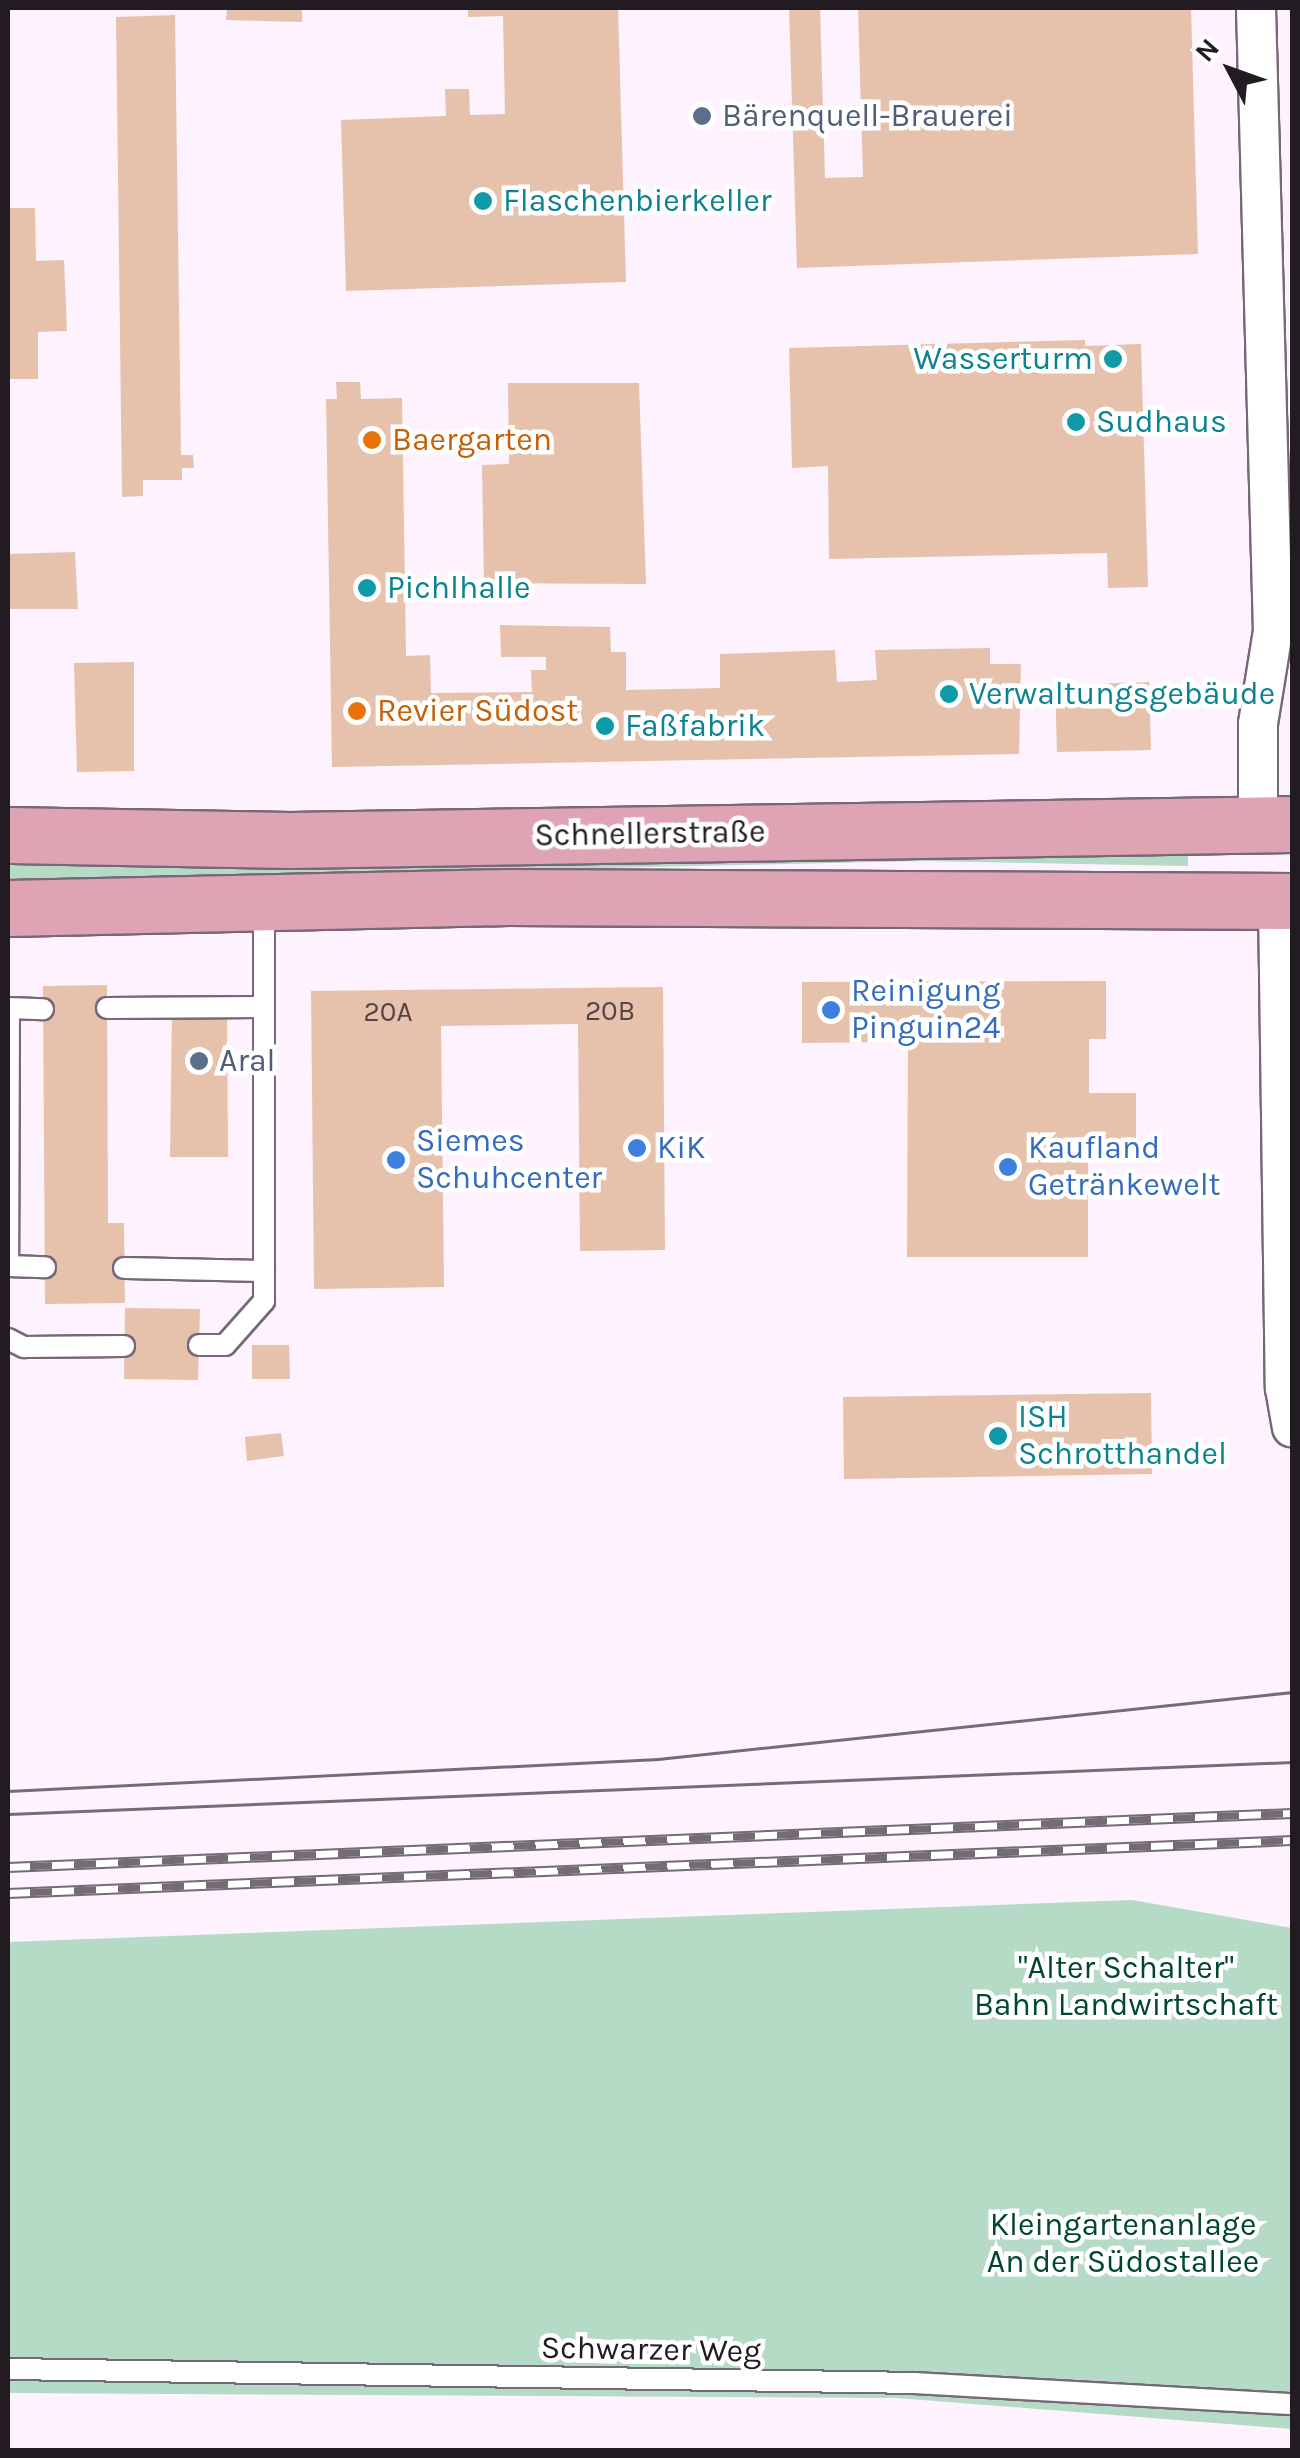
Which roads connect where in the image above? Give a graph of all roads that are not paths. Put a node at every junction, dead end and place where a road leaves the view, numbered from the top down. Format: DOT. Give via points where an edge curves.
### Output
graph roads {
  1 [pos="1256,8"];
  2 [pos="1278,310"];
  3 [pos="1273,631"];
  4 [pos="1292,691"];
  5 [pos="8,835"];
  6 [pos="1283,862"];
  7 [pos="264,901"];
  8 [pos="8,908"];
  9 [pos="262,1007"];
  10 [pos="43,1008"];
  11 [pos="107,1008"];
  12 [pos="8,1009"];
  13 [pos="45,1266"];
  14 [pos="124,1268"];
  15 [pos="264,1271"];
  16 [pos="8,1340"];
  17 [pos="124,1346"];
  18 [pos="200,1346"];
  19 [pos="1292,1427"];
  20 [pos="8,2370"];
  21 [pos="1292,2404"];
  1 -- 2 [label="street"];
  2 -- 3 [label="street"];
  3 -- 4 [label="street"];
  3 -- 6 [label="street" via="1258,724"];
  5 -- 6 [label="main road, Schnellerstraße"];
  6 -- 7 [label="main road, Schnellerstraße" via="772,896"];
  6 -- 19 [label="street" via="1285,1388"];
  7 -- 8 [label="main road, Schnellerstraße"];
  7 -- 9 [label="lane"];
  9 -- 11 [label="lane"];
  9 -- 15 [label="lane"];
  10 -- 12 [label="lane"];
  12 -- 13 [label="lane" via="8,1266"];
  14 -- 15 [label="lane"];
  15 -- 18 [label="lane" via="264,1301 225,1345"];
  16 -- 17 [label="lane" via="24,1346"];
  20 -- 21 [label="lane, Schwarzer Weg" via="915,2383"];
}
